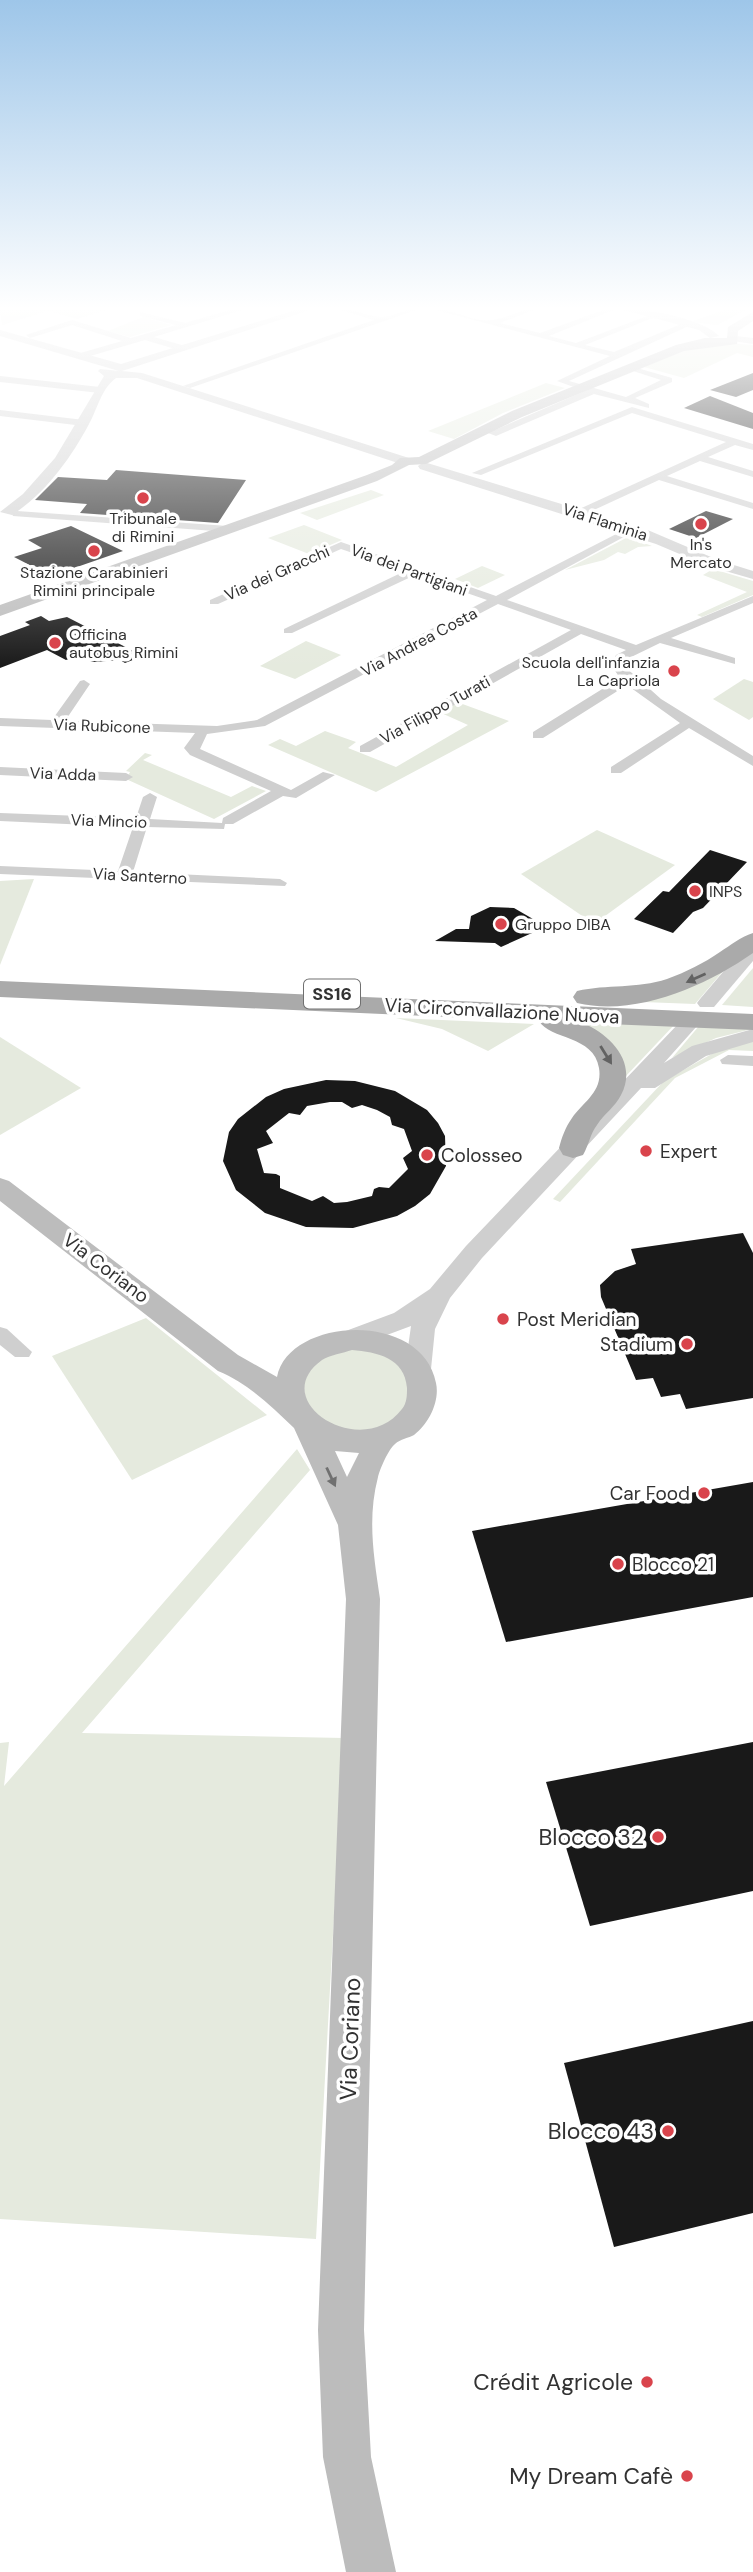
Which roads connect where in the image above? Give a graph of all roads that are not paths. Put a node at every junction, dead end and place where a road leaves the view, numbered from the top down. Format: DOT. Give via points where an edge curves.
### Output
graph roads {
  1 [pos="80,429"];
  2 [pos="308,429"];
  3 [pos="488,429"];
  4 [pos="585,429"];
  5 [pos="692,429"];
  6 [pos="735,441"];
  7 [pos="753,447"];
  8 [pos="701,458"];
  9 [pos="410,462"];
  10 [pos="477,473"];
  11 [pos="753,474"];
  12 [pos="659,477"];
  13 [pos="551,505"];
  14 [pos="753,506"];
  15 [pos="579,513"];
  16 [pos="9,515"];
  17 [pos="140,524"];
  18 [pos="228,528"];
  19 [pos="628,532"];
  20 [pos="658,540"];
  21 [pos="341,545"];
  22 [pos="176,547"];
  23 [pos="414,571"];
  24 [pos="753,575"];
  25 [pos="753,599"];
  26 [pos="214,601"];
  27 [pos="496,602"];
  28 [pos="27,604"];
  29 [pos="0,614"];
  30 [pos="579,630"];
  31 [pos="288,631"];
  32 [pos="660,639"];
  33 [pos="636,649"];
  34 [pos="731,660"];
  35 [pos="626,680"];
  36 [pos="84,684"];
  37 [pos="0,722"];
  38 [pos="690,723"];
  39 [pos="56,724"];
  40 [pos="203,730"];
  41 [pos="538,735"];
  42 [pos="365,749"];
  43 [pos="753,762"];
  44 [pos="616,770"];
  45 [pos="0,771"];
  46 [pos="328,775"];
  47 [pos="126,777"];
  48 [pos="282,791"];
  49 [pos="150,797"];
  50 [pos="0,817"];
  51 [pos="141,823"];
  52 [pos="0,870"];
  53 [pos="124,876"];
  54 [pos="279,883"];
  55 [pos="753,941"];
  56 [pos="753,949"];
  57 [pos="0,980"];
  58 [pos="0,989"];
  59 [pos="323,999"];
  60 [pos="717,1012"];
  61 [pos="753,1012"];
  62 [pos="753,1022"];
  63 [pos="687,1026"];
  64 [pos="753,1035"];
  65 [pos="728,1060"];
  66 [pos="753,1060"];
  67 [pos="600,1120"];
  68 [pos="573,1148"];
  69 [pos="0,1186"];
  70 [pos="440,1293"];
  71 [pos="0,1334"];
  72 [pos="352,1339"];
  73 [pos="317,1348"];
  74 [pos="212,1349"];
  75 [pos="22,1352"];
  76 [pos="418,1370"];
  77 [pos="300,1417"];
  78 [pos="383,1437"];
  79 [pos="354,1525"];
  80 [pos="373,2565"];
  1 -- 16 [label="street"];
  2 -- 9 [label="street, Via Flaminia"];
  3 -- 9 [label="main road"];
  4 -- 10 [label="street"];
  5 -- 6 [label="street"];
  6 -- 7 [label="street"];
  6 -- 8 [label="street"];
  8 -- 11 [label="street"];
  8 -- 12 [label="street"];
  9 -- 13 [label="street, Via Flaminia"];
  9 -- 18 [label="main road"];
  9 -- 28 [label="main road"];
  12 -- 14 [label="street"];
  12 -- 15 [label="street"];
  13 -- 15 [label="street, Via Flaminia"];
  13 -- 19 [label="street, Via Flaminia"];
  15 -- 20 [label="street, Via Flaminia"];
  16 -- 17 [label="street"];
  17 -- 18 [label="street"];
  17 -- 22 [label="street" via="173,530 179,535"];
  18 -- 22 [label="main road"];
  19 -- 20 [label="street, Via Flaminia"];
  19 -- 27 [label="street, Via Andrea Costa"];
  20 -- 24 [label="street, Via Flaminia"];
  21 -- 23 [label="street, Via dei Partigiani"];
  21 -- 26 [label="street, Via dei Gracchi"];
  22 -- 28 [label="main road"];
  23 -- 27 [label="street, Via dei Partigiani"];
  23 -- 31 [label="street"];
  25 -- 32 [label="street"];
  27 -- 30 [label="street, Via dei Partigiani"];
  27 -- 40 [label="street, Via Andrea Costa" via="272,718"];
  28 -- 29 [label="main road"];
  30 -- 33 [label="street, Via dei Partigiani"];
  30 -- 42 [label="street, Via Filippo Turati"];
  32 -- 33 [label="street"];
  32 -- 34 [label="street"];
  33 -- 35 [label="street" via="617,665"];
  35 -- 38 [label="street"];
  35 -- 41 [label="street"];
  36 -- 39 [label="street"];
  37 -- 39 [label="street, Via Rubicone"];
  38 -- 43 [label="street"];
  38 -- 44 [label="street"];
  39 -- 40 [label="street, Via Rubicone"];
  40 -- 48 [label="street" via="192,743 195,752"];
  45 -- 47 [label="street, Via Adda"];
  46 -- 48 [label="street" via="290,795"];
  48 -- 51 [label="street, Via Mincio" via="223,823"];
  49 -- 51 [label="street"];
  50 -- 51 [label="street, Via Mincio"];
  51 -- 53 [label="street"];
  52 -- 53 [label="street, Via Santerno"];
  53 -- 54 [label="street, Via Santerno"];
  55 -- 59 [label="main road, one-way" via="697,979 640,993 591,997 365,989"];
  56 -- 60 [label="street"];
  57 -- 59 [label="main road, Via Circonvallazione Nuova / SS16"];
  58 -- 59 [label="main road, Via Circonvallazione Nuova / SS16"];
  59 -- 60 [label="main road, Via Circonvallazione Nuova / SS16"];
  59 -- 68 [label="main road, one-way" via="395,1013 551,1020 586,1034 608,1054 614,1077 603,1101 582,1124"];
  60 -- 61 [label="main road, Via Circonvallazione Nuova / SS16"];
  60 -- 62 [label="main road, Via Circonvallazione Nuova / SS16"];
  63 -- 67 [label="street"];
  64 -- 67 [label="street" via="680,1061"];
  65 -- 66 [label="street"];
  67 -- 68 [label="street"];
  68 -- 70 [label="street"];
  69 -- 74 [label="main road, Via Coriano"];
  70 -- 72 [label="street" via="403,1319"];
  70 -- 76 [label="street" via="422,1329"];
  71 -- 75 [label="street"];
  72 -- 73 [label="main road"];
  72 -- 76 [label="main road" via="391,1346"];
  73 -- 74 [label="main road, Via Coriano" via="259,1362"];
  73 -- 77 [label="main road" via="291,1374 288,1391"];
  74 -- 77 [label="main road, Via Coriano" via="270,1385"];
  76 -- 78 [label="main road" via="423,1385 416,1413"];
  77 -- 78 [label="main road" via="344,1441"];
  77 -- 79 [label="main road, Via Coriano, one-way"];
  78 -- 79 [label="main road, Via Coriano" via="363,1475"];
  79 -- 80 [label="main road, Via Coriano" via="363,1599 341,2330 347,2457"];
}
